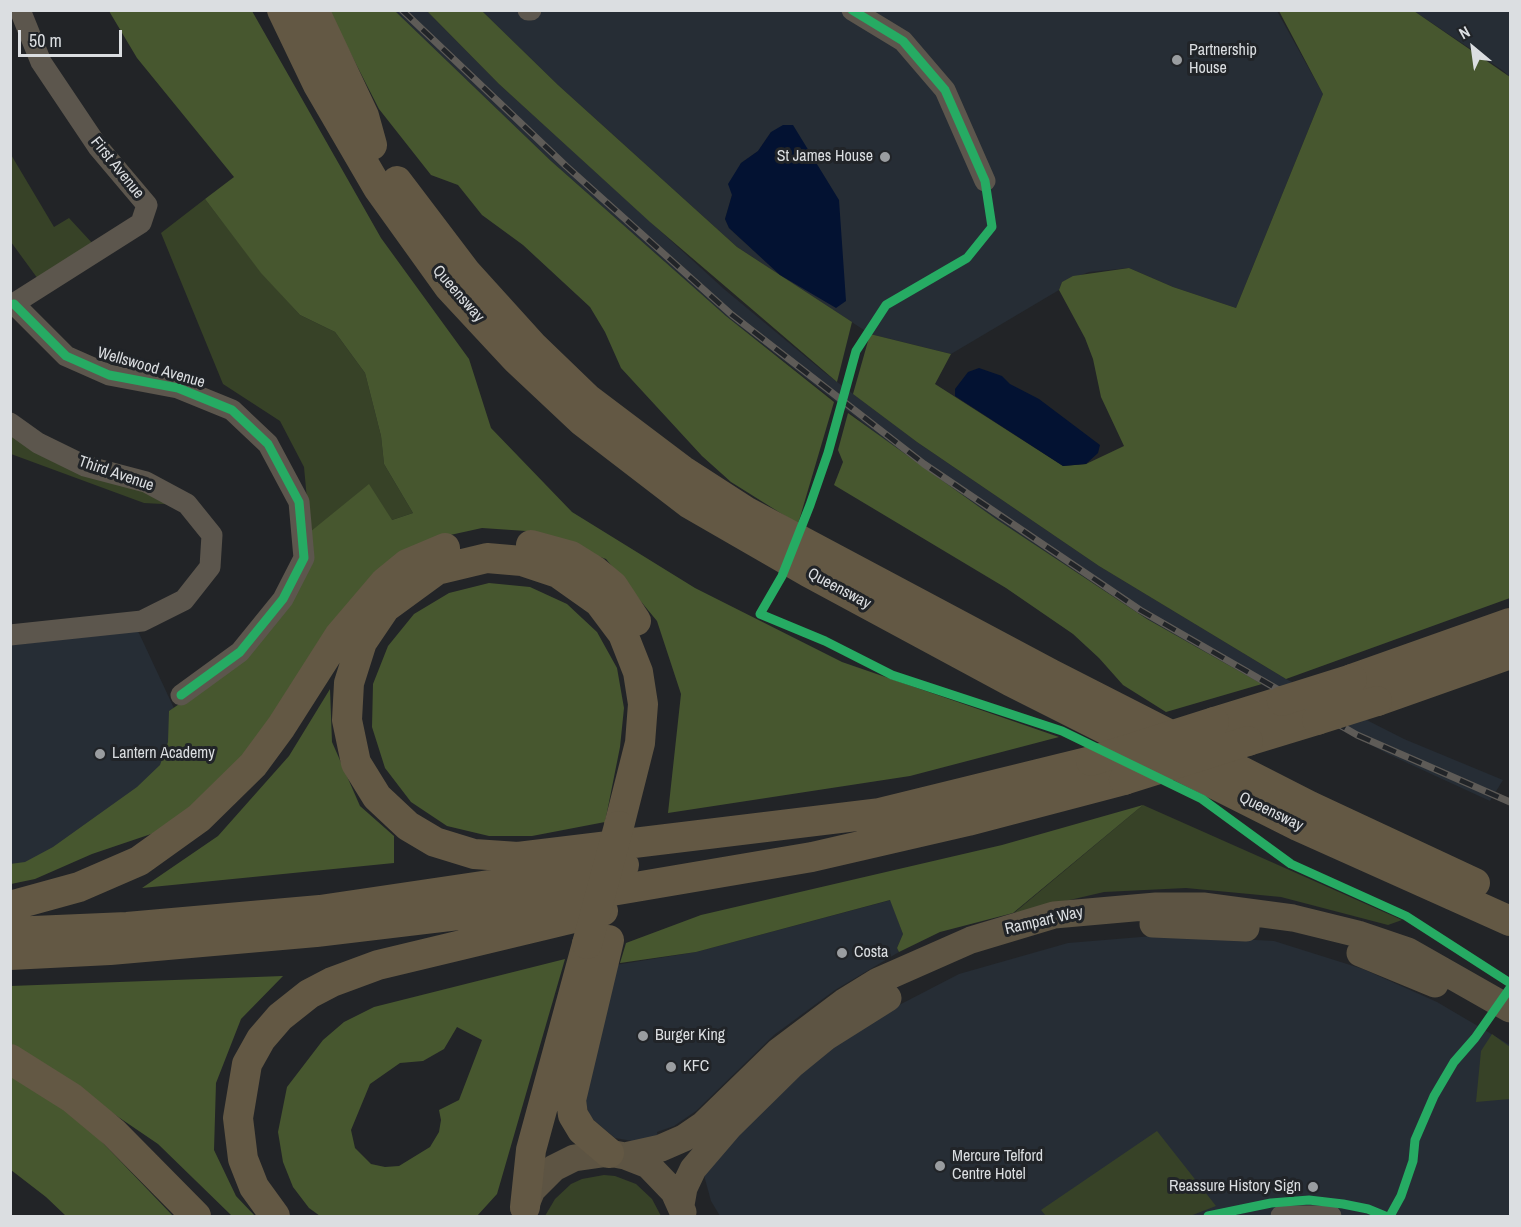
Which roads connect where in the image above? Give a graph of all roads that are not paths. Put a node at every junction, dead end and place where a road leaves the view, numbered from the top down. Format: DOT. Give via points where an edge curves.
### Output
graph roads {
  1 [pos="20,10"];
  2 [pos="314,10"];
  3 [pos="852,10"];
  4 [pos="286,14"];
  5 [pos="372,145"];
  6 [pos="985,181"];
  7 [pos="12,305"];
  8 [pos="10,423"];
  9 [pos="1510,623"];
  10 [pos="10,635"];
  11 [pos="1510,654"];
  12 [pos="181,695"];
  13 [pos="881,813"];
  14 [pos="630,825"];
  15 [pos="812,856"];
  16 [pos="1510,898"];
  17 [pos="10,906"];
  18 [pos="1510,921"];
  19 [pos="10,932"];
  20 [pos="598,942"];
  21 [pos="10,955"];
  22 [pos="1510,1009"];
  23 [pos="1510,1030"];
  24 [pos="10,1059"];
  25 [pos="617,1154"];
  26 [pos="524,1212"];
  27 [pos="684,1212"];
  28 [pos="196,1216"];
  29 [pos="274,1216"];
  30 [pos="1281,1216"];
  31 [pos="1331,1216"];
  1 -- 7 [label="street, First Avenue" via="46,69 98,147 147,204 141,223"];
  2 -- 5 [label="highway" via="364,116"];
  3 -- 6 [label="street" via="903,41 945,90"];
  4 -- 5 [label="highway, Queensway" via="334,81"];
  4 -- 18 [label="highway, Queensway" via="378,188 448,287 582,421 690,504 808,573 1010,681 1298,825"];
  5 -- 16 [label="highway, Queensway" via="466,272 532,346 588,399 682,470 747,512 1051,674 1310,806"];
  7 -- 12 [label="street, Wellswood Avenue" via="66,356 109,375 178,388 232,410 268,444 299,502 304,558 283,599 240,652"];
  8 -- 10 [label="street, Third Avenue" via="38,443 85,466 146,482 187,504 212,535 210,567 184,600 142,621"];
  9 -- 13 [label="highway, bridge" via="1352,679 1091,761"];
  11 -- 15 [label="highway, bridge" via="1377,701 1124,780"];
  13 -- 14 [label="highway" via="518,857 474,854 435,842 408,826 377,798 356,763 347,720 349,682 362,642 385,608 437,570 487,558 522,561 558,573 599,602 623,634 638,672 643,704"];
  13 -- 19 [label="highway" via="680,856 365,904 127,927"];
  14 -- 17 [label="highway" via="657,760 663,718 661,683 653,655 633,615 613,586 571,556 531,545 468,543 407,564 385,582 339,636 282,727 253,765 200,818 139,861 79,887"];
  14 -- 20 [label="highway, bridge"];
  15 -- 21 [label="highway" via="500,910 110,951"];
  15 -- 29 [label="highway" via="708,886 378,965 309,994 280,1017 261,1039 247,1064 239,1098 243,1159 254,1187"];
  20 -- 25 [label="highway" via="571,1100 573,1115 582,1130"];
  20 -- 26 [label="highway" via="531,1150"];
  22 -- 25 [label="main road, Rampart Way" via="1407,951 1293,918 1203,906 1054,915 971,940 879,981 779,1051 703,1125 684,1138 661,1148"];
  23 -- 27 [label="main road, Rampart Way" via="1421,977 1348,948 1284,934 1232,926 1171,924 1120,924 1061,933 961,962 890,996 826,1037 793,1064 693,1169 684,1188"];
  24 -- 28 [label="highway" via="72,1098 114,1133"];
  25 -- 26 [label="main road, Rampart Way" via="574,1158 554,1168 532,1190"];
  25 -- 27 [label="main road" via="648,1165 666,1181"];
  30 -- 31 [label="street"];
}
